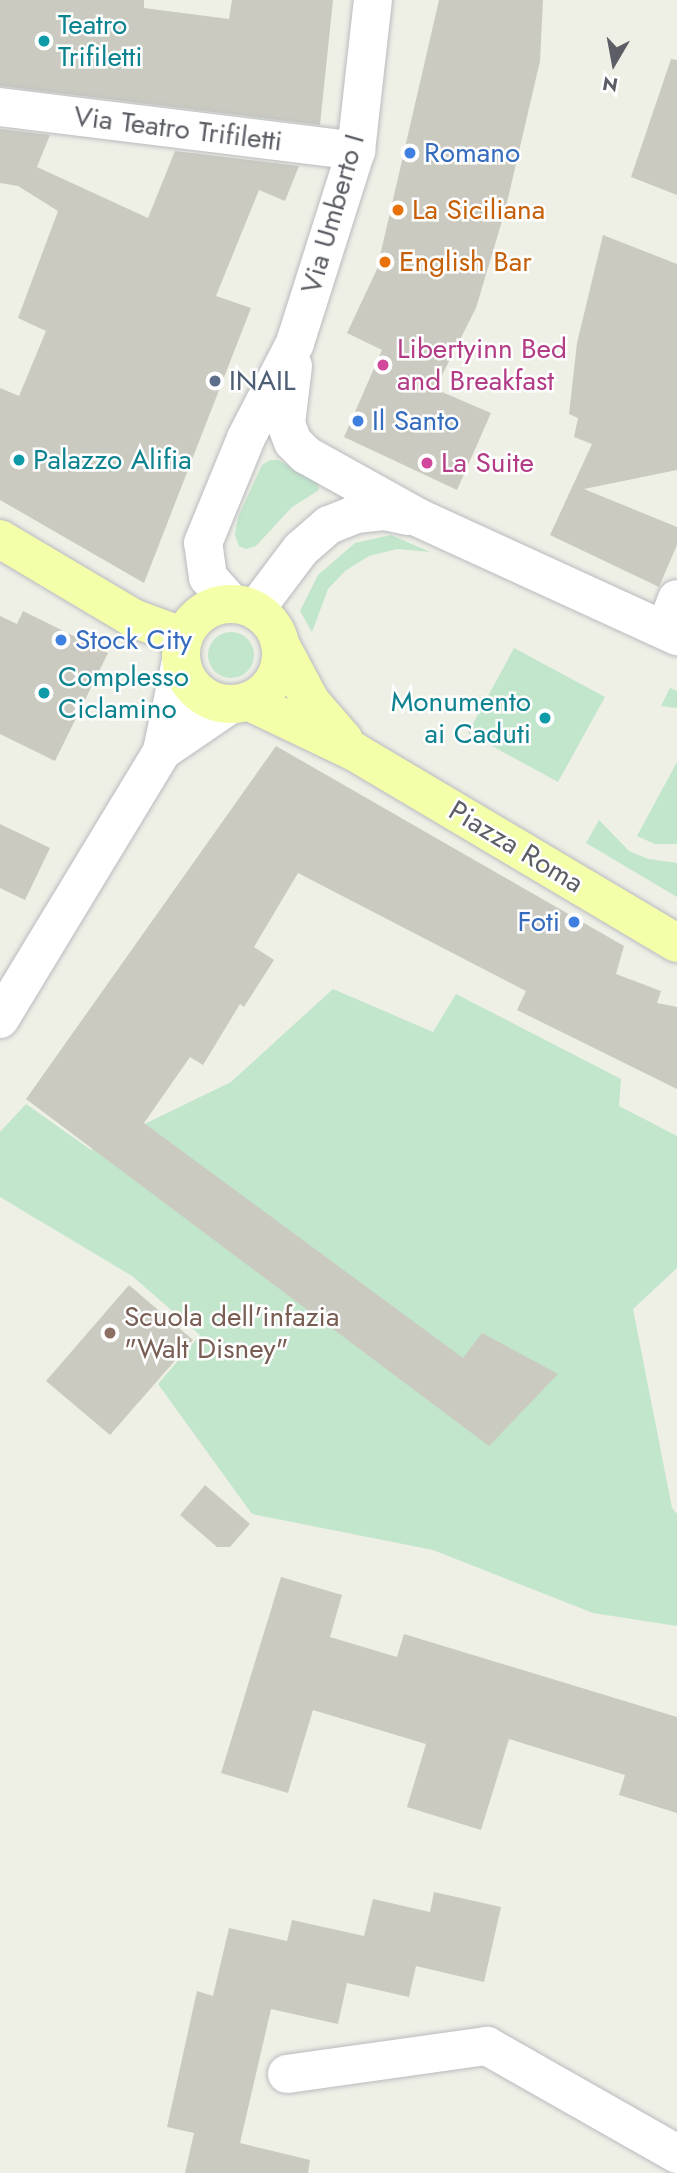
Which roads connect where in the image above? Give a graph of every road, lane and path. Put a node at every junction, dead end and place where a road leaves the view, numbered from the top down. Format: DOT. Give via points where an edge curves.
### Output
graph roads {
  1 [pos="373,0"];
  2 [pos="0,107"];
  3 [pos="356,151"];
  4 [pos="295,343"];
  5 [pos="419,519"];
  6 [pos="0,539"];
  7 [pos="243,607"];
  8 [pos="673,622"];
  9 [pos="280,644"];
  10 [pos="183,649"];
  11 [pos="240,703"];
  12 [pos="162,751"];
  13 [pos="355,752"];
  14 [pos="677,943"];
  15 [pos="0,1019"];
  16 [pos="287,2074"];
  17 [pos="677,2154"];
  1 -- 3 [label="street, Via Umberto I"];
  2 -- 3 [label="street, Via Teatro Trifiletti"];
  3 -- 4 [label="street, Via Umberto I"];
  4 -- 5 [label="street" via="286,424 293,442 306,455"];
  4 -- 7 [label="street, Piazza Roma" via="246,438 203,543 208,577"];
  5 -- 7 [label="street" via="384,511 356,514 329,525"];
  5 -- 8 [label="street"];
  6 -- 10 [label="main road"];
  7 -- 9 [label="main road, Piazza Roma" via="267,618"];
  7 -- 10 [label="main road" via="203,613"];
  9 -- 11 [label="main road" via="278,673 261,695"];
  9 -- 13 [label="main road, Piazza Roma" via="311,702"];
  10 -- 11 [label="main road, Piazza Roma" via="185,675 204,696"];
  10 -- 12 [label="street"];
  11 -- 12 [label="street"];
  11 -- 13 [label="main road, Piazza Roma"];
  12 -- 15 [label="street"];
  13 -- 14 [label="main road, Piazza Roma"];
  16 -- 17 [label="street" via="487,2046"];
}
